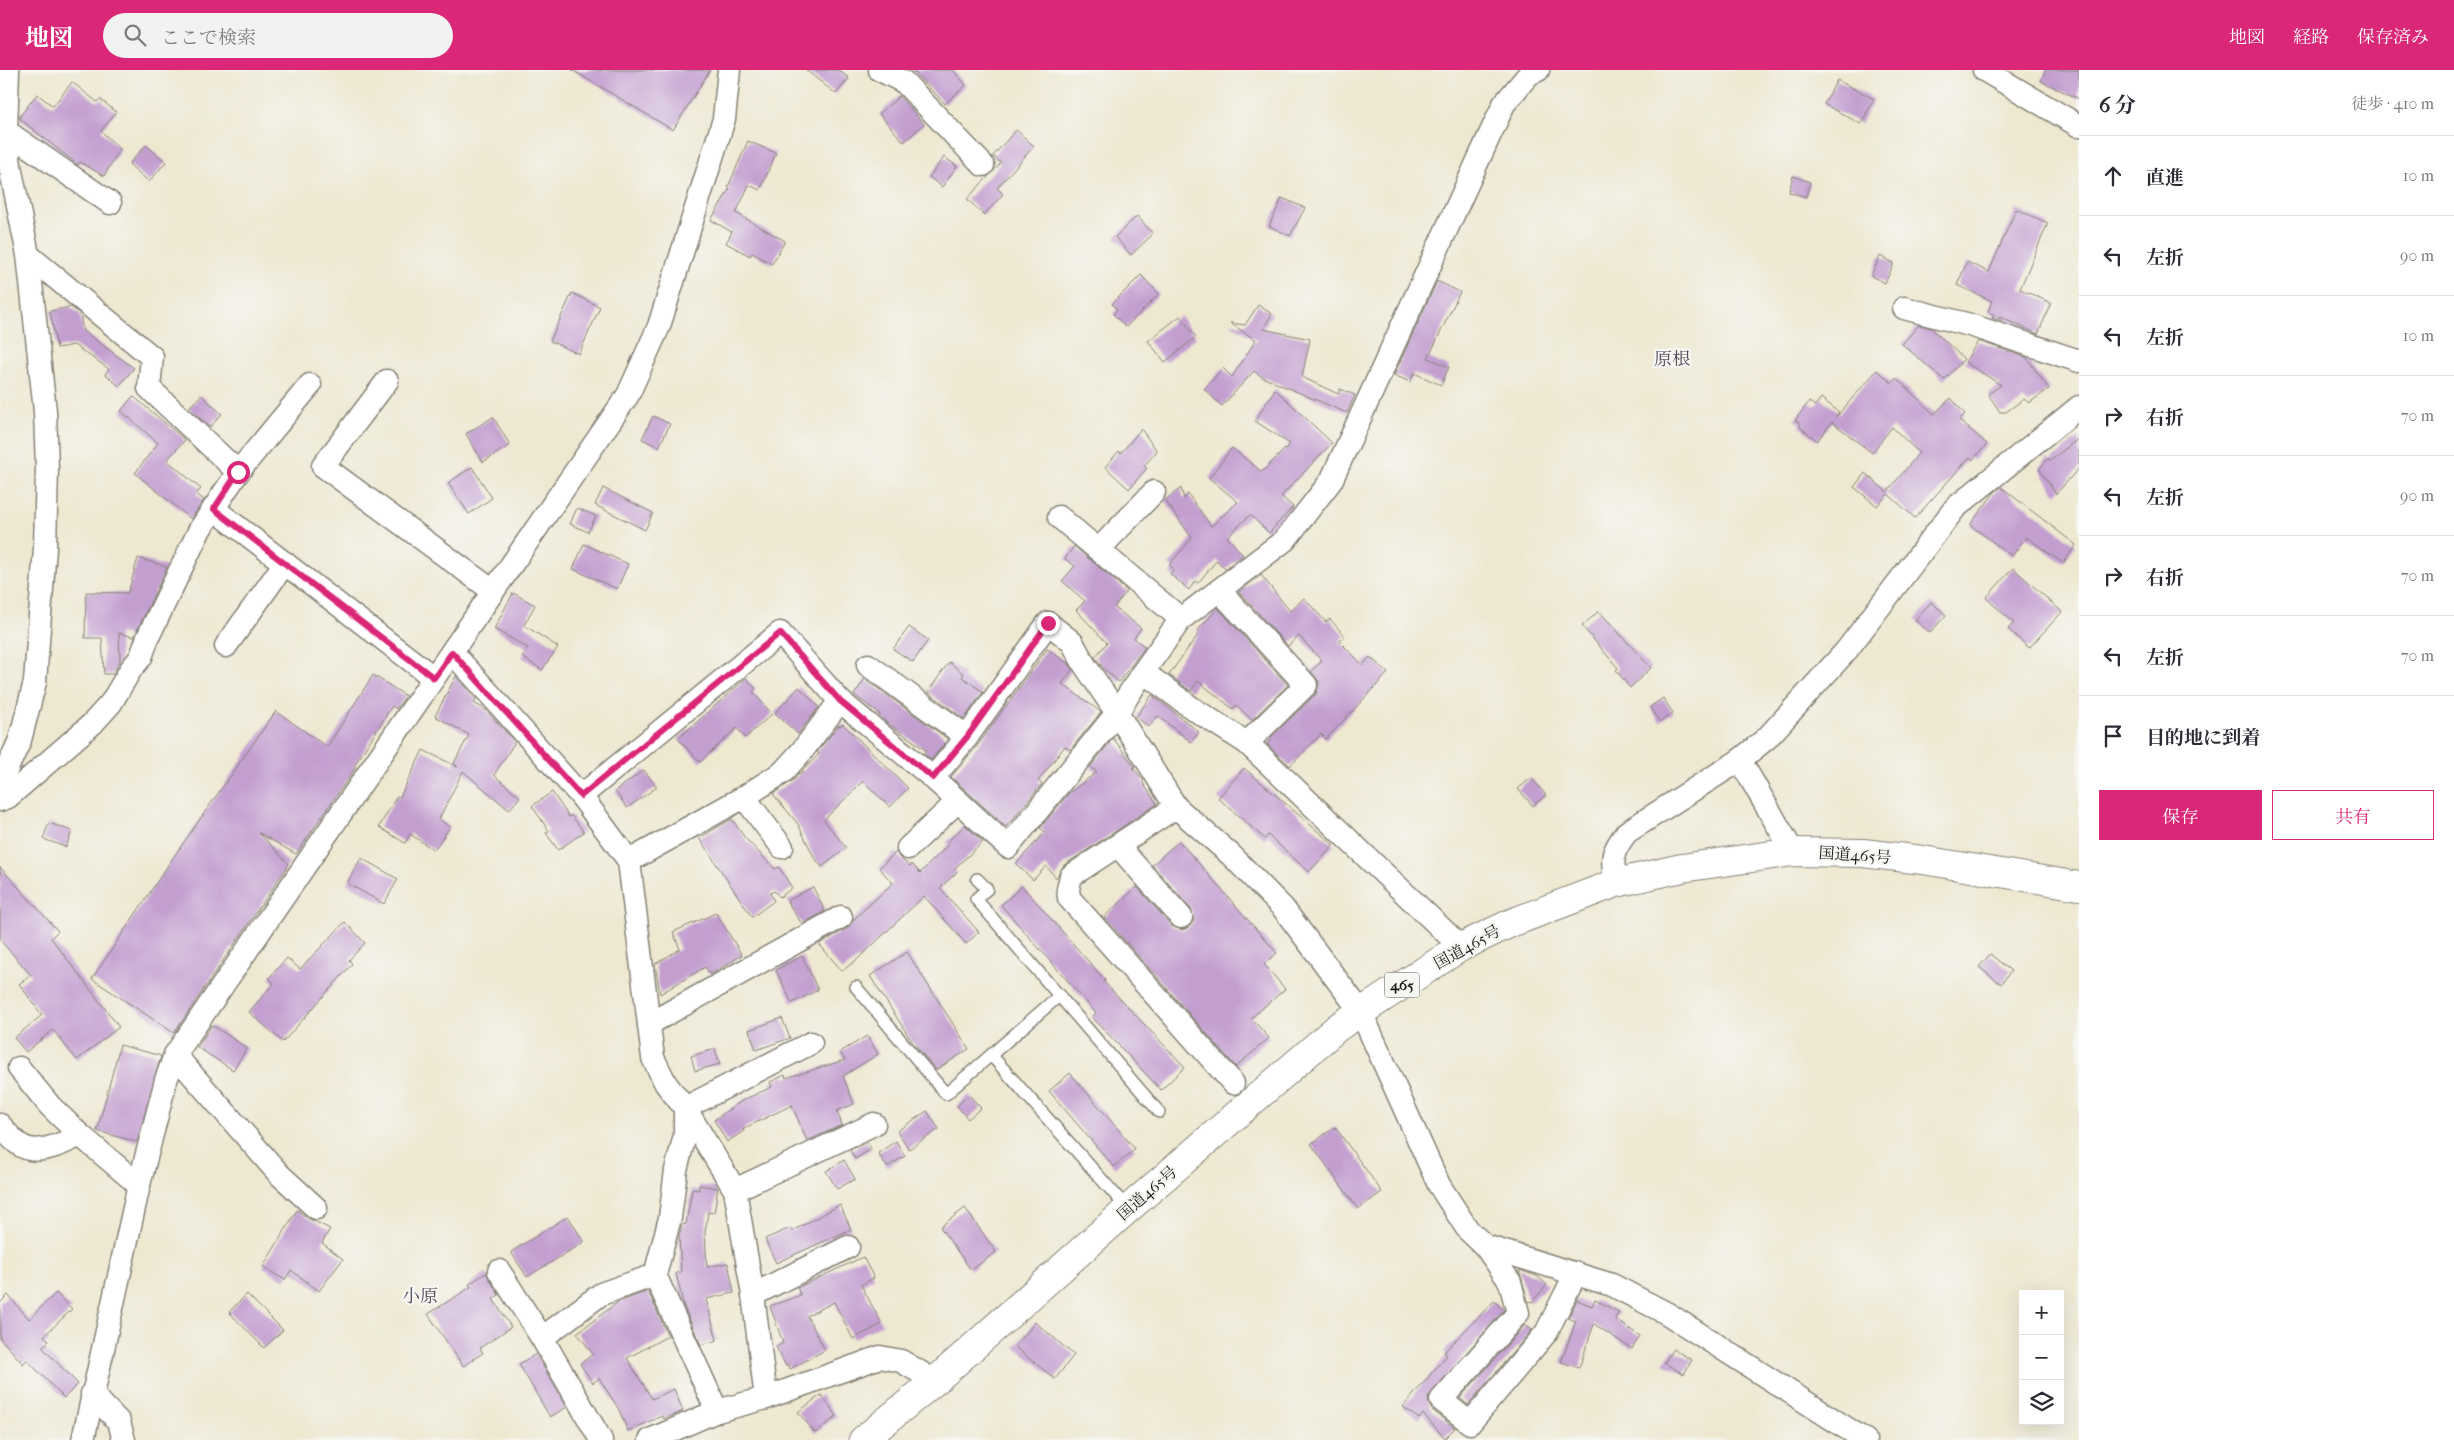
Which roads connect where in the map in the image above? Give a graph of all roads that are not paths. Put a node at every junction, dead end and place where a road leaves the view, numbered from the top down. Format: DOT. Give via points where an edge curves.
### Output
graph roads {
  1 [pos="8,70"];
  2 [pos="729,70"];
  3 [pos="880,70"];
  4 [pos="1538,70"];
  5 [pos="1984,70"];
  6 [pos="2019,79"];
  7 [pos="2079,126"];
  8 [pos="6,131"];
  9 [pos="982,165"];
  10 [pos="110,203"];
  11 [pos="28,255"];
  12 [pos="1904,308"];
  13 [pos="2079,361"];
  14 [pos="387,381"];
  15 [pos="310,385"];
  16 [pos="2079,407"];
  17 [pos="238,472"];
  18 [pos="1154,492"];
  19 [pos="214,509"];
  20 [pos="1059,516"];
  21 [pos="1099,548"];
  22 [pos="284,563"];
  23 [pos="1220,590"];
  24 [pos="493,592"];
  25 [pos="1181,619"];
  26 [pos="226,646"];
  27 [pos="452,652"];
  28 [pos="868,665"];
  29 [pos="1143,672"];
  30 [pos="434,678"];
  31 [pos="840,701"];
  32 [pos="1118,713"];
  33 [pos="967,737"];
  34 [pos="10,741"];
  35 [pos="1248,743"];
  36 [pos="1740,760"];
  37 [pos="933,778"];
  38 [pos="0,784"];
  39 [pos="581,796"];
  40 [pos="744,797"];
  41 [pos="0,800"];
  42 [pos="958,801"];
  43 [pos="1176,807"];
  44 [pos="1118,846"];
  45 [pos="782,847"];
  46 [pos="908,848"];
  47 [pos="1793,852"];
  48 [pos="629,861"];
  49 [pos="977,879"];
  50 [pos="1616,884"];
  51 [pos="2079,886"];
  52 [pos="841,917"];
  53 [pos="1181,918"];
  54 [pos="1461,947"];
  55 [pos="856,987"];
  56 [pos="1060,995"];
  57 [pos="1361,1012"];
  58 [pos="649,1024"];
  59 [pos="812,1042"];
  60 [pos="175,1055"];
  61 [pos="991,1055"];
  62 [pos="19,1068"];
  63 [pos="1233,1083"];
  64 [pos="685,1108"];
  65 [pos="1159,1112"];
  66 [pos="874,1124"];
  67 [pos="0,1126"];
  68 [pos="80,1135"];
  69 [pos="139,1185"];
  70 [pos="735,1190"];
  71 [pos="316,1208"];
  72 [pos="1128,1209"];
  73 [pos="1485,1246"];
  74 [pos="848,1247"];
  75 [pos="499,1271"];
  76 [pos="1576,1273"];
  77 [pos="655,1275"];
  78 [pos="753,1295"];
  79 [pos="542,1338"];
  80 [pos="935,1381"];
  81 [pos="92,1394"];
  82 [pos="766,1398"];
  83 [pos="716,1411"];
  84 [pos="83,1440"];
  85 [pos="124,1440"];
  86 [pos="601,1440"];
  87 [pos="650,1440"];
  88 [pos="863,1440"];
  89 [pos="1865,1440"];
  1 -- 8 [label="street"];
  2 -- 24 [label="street" via="724,119 655,335 628,395"];
  3 -- 9 [label="street" via="904,82"];
  4 -- 23 [label="street" via="1529,74 1504,104 1331,481 1285,540"];
  5 -- 6 [label="street"];
  6 -- 7 [label="street"];
  8 -- 10 [label="street"];
  8 -- 11 [label="street"];
  11 -- 17 [label="street" via="152,357 149,388"];
  11 -- 34 [label="street" via="45,411 45,548 35,682"];
  12 -- 13 [label="street" via="1970,325"];
  14 -- 24 [label="street" via="323,466"];
  15 -- 17 [label="street"];
  16 -- 36 [label="street" via="1955,508 1846,651 1792,713"];
  17 -- 19 [label="street"];
  18 -- 21 [label="street"];
  19 -- 22 [label="street"];
  19 -- 41 [label="street" via="187,556 141,657 111,703 85,731 8,797"];
  20 -- 21 [label="street"];
  21 -- 25 [label="street"];
  22 -- 26 [label="street"];
  22 -- 30 [label="street"];
  23 -- 25 [label="street"];
  23 -- 35 [label="street" via="1306,685"];
  24 -- 27 [label="street"];
  25 -- 29 [label="street"];
  27 -- 30 [label="street"];
  27 -- 39 [label="street"];
  28 -- 33 [label="street"];
  29 -- 32 [label="street"];
  29 -- 35 [label="street"];
  30 -- 60 [label="street"];
  31 -- 37 [label="street"];
  31 -- 39 [label="street" via="780,633"];
  31 -- 40 [label="street" via="782,772"];
  32 -- 33 [label="street" via="1072,642 1048,623"];
  32 -- 42 [label="street" via="1008,847"];
  32 -- 43 [label="street"];
  33 -- 37 [label="street"];
  34 -- 38 [label="street"];
  35 -- 54 [label="street"];
  36 -- 47 [label="street"];
  36 -- 50 [label="street" via="1627,832 1612,857"];
  37 -- 42 [label="street"];
  39 -- 48 [label="street"];
  40 -- 45 [label="street"];
  40 -- 48 [label="street"];
  42 -- 46 [label="street"];
  43 -- 44 [label="street"];
  43 -- 57 [label="street" via="1231,855 1283,908"];
  44 -- 53 [label="street"];
  44 -- 63 [label="street" via="1071,876 1069,898"];
  47 -- 50 [label="highway, 国道465号 / 465" via="1682,868"];
  47 -- 51 [label="highway, 国道465号 / 465" via="1923,860"];
  48 -- 58 [label="street"];
  49 -- 56 [label="lane" via="987,889 976,899"];
  50 -- 54 [label="highway, 国道465号 / 465" via="1526,916"];
  52 -- 58 [label="street"];
  54 -- 57 [label="highway, 国道465号 / 465"];
  55 -- 61 [label="lane" via="946,1094"];
  56 -- 61 [label="lane"];
  56 -- 65 [label="lane"];
  57 -- 72 [label="highway, 国道465号 / 465" via="1338,1027"];
  57 -- 73 [label="street" via="1438,1185 1468,1230"];
  58 -- 64 [label="street" via="653,1058 666,1084"];
  59 -- 64 [label="street"];
  60 -- 69 [label="street"];
  60 -- 71 [label="street" via="279,1174"];
  61 -- 72 [label="lane"];
  62 -- 68 [label="street" via="50,1106"];
  64 -- 70 [label="street"];
  64 -- 77 [label="street" via="685,1135 676,1170 670,1218"];
  66 -- 70 [label="street"];
  67 -- 68 [label="street" via="21,1147 56,1147"];
  68 -- 69 [label="street"];
  69 -- 81 [label="street"];
  70 -- 78 [label="street"];
  72 -- 80 [label="highway, 国道465号 / 465"];
  73 -- 76 [label="street"];
  73 -- 76 [label="street" via="1510,1282 1518,1313 1442,1400 1470,1423 1546,1333"];
  74 -- 78 [label="street"];
  75 -- 79 [label="street"];
  76 -- 89 [label="street" via="1612,1285 1668,1314"];
  77 -- 79 [label="street" via="601,1294"];
  77 -- 83 [label="street"];
  78 -- 82 [label="street"];
  79 -- 86 [label="street"];
  80 -- 82 [label="street" via="901,1361 880,1357"];
  80 -- 88 [label="highway, 国道465号 / 465"];
  81 -- 84 [label="street"];
  81 -- 85 [label="street" via="119,1422"];
  82 -- 83 [label="street"];
  83 -- 87 [label="street"];
}
